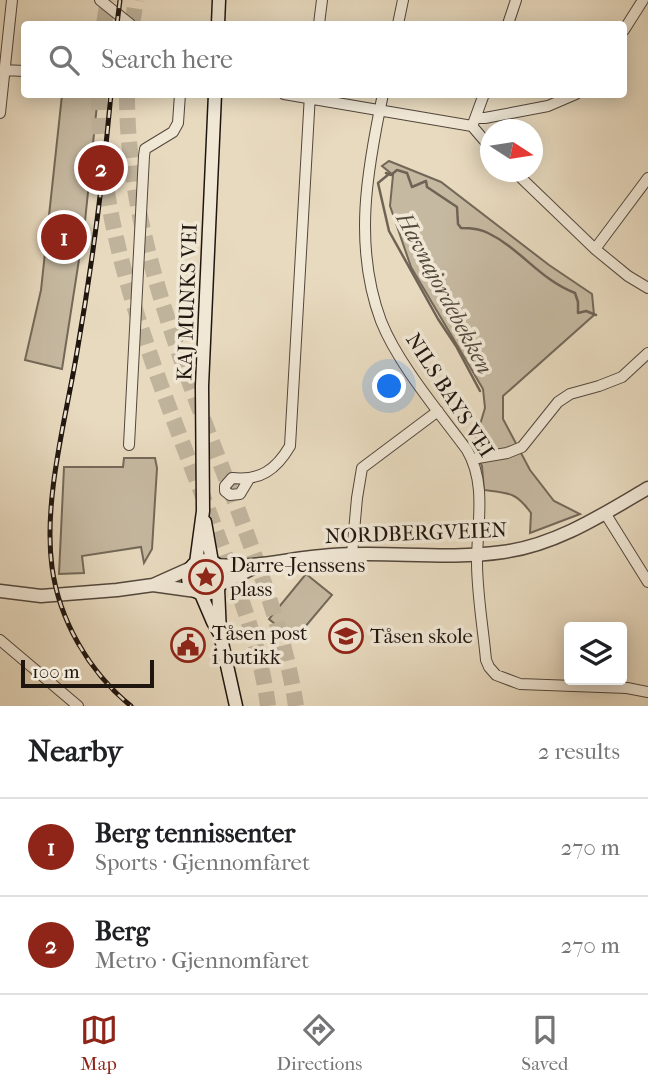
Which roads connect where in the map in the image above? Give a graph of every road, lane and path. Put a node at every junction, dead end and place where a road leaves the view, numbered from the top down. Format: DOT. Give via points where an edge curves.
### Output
graph roads {
  1 [pos="12,0"];
  2 [pos="100,0"];
  3 [pos="219,0"];
  4 [pos="322,0"];
  5 [pos="403,0"];
  6 [pos="516,0"];
  7 [pos="643,0"];
  8 [pos="126,21"];
  9 [pos="218,21"];
  10 [pos="319,21"];
  11 [pos="399,21"];
  12 [pos="509,21"];
  13 [pos="627,25"];
  14 [pos="3,63"];
  15 [pos="21,70"];
  16 [pos="180,98"];
  17 [pos="215,98"];
  18 [pos="309,98"];
  19 [pos="314,98"];
  20 [pos="382,98"];
  21 [pos="483,98"];
  22 [pos="567,98"];
  23 [pos="379,111"];
  24 [pos="0,113"];
  25 [pos="474,122"];
  26 [pos="480,131"];
  27 [pos="648,178"];
  28 [pos="525,182"];
  29 [pos="595,249"];
  30 [pos="648,288"];
  31 [pos="648,353"];
  32 [pos="438,411"];
  33 [pos="128,445"];
  34 [pos="472,459"];
  35 [pos="248,479"];
  36 [pos="648,488"];
  37 [pos="203,511"];
  38 [pos="605,513"];
  39 [pos="352,554"];
  40 [pos="477,555"];
  41 [pos="214,563"];
  42 [pos="194,565"];
  43 [pos="257,566"];
  44 [pos="648,582"];
  45 [pos="153,584"];
  46 [pos="219,586"];
  47 [pos="0,591"];
  48 [pos="198,593"];
  49 [pos="220,634"];
  50 [pos="0,640"];
  51 [pos="648,692"];
  52 [pos="78,706"];
  53 [pos="236,706"];
  1 -- 14 [label="street"];
  2 -- 8 [label="street"];
  3 -- 9 [label="main road"];
  4 -- 10 [label="street"];
  5 -- 11 [label="street"];
  6 -- 12 [label="street"];
  7 -- 13 [label="street"];
  14 -- 15 [label="street"];
  14 -- 24 [label="street"];
  16 -- 33 [label="street" via="173,132 145,149"];
  17 -- 37 [label="main road, KAJ MUNKS VEI" via="202,386"];
  18 -- 35 [label="street" via="290,446 281,461"];
  19 -- 23 [label="street"];
  20 -- 23 [label="street, NILS BAYS VEI"];
  21 -- 25 [label="street"];
  22 -- 25 [label="street"];
  23 -- 25 [label="street"];
  23 -- 32 [label="street, NILS BAYS VEI" via="365,202 368,272 381,321"];
  25 -- 26 [label="street"];
  27 -- 29 [label="street"];
  28 -- 29 [label="street"];
  29 -- 30 [label="street"];
  31 -- 34 [label="street" via="622,377 558,402 522,447"];
  32 -- 34 [label="street, NILS BAYS VEI"];
  32 -- 39 [label="street" via="362,468"];
  34 -- 40 [label="street, NILS BAYS VEI" via="480,486"];
  36 -- 38 [label="main road, NORDBERGVEIEN"];
  37 -- 41 [label="main road, KAJ MUNKS VEI"];
  37 -- 42 [label="main road, KAJ MUNKS VEI"];
  38 -- 40 [label="main road, NORDBERGVEIEN" via="571,532 530,546"];
  38 -- 44 [label="street"];
  39 -- 40 [label="main road, NORDBERGVEIEN"];
  39 -- 43 [label="main road, NORDBERGVEIEN"];
  40 -- 51 [label="street, NILS BAYS VEI" via="486,660 496,675 520,684"];
  41 -- 42 [label="main road"];
  41 -- 43 [label="main road, NORDBERGVEIEN"];
  41 -- 46 [label="main road" via="222,574"];
  42 -- 45 [label="main road"];
  42 -- 48 [label="main road" via="188,581"];
  43 -- 46 [label="main road, NORDBERGVEIEN"];
  45 -- 47 [label="main road" via="41,596"];
  45 -- 48 [label="main road"];
  46 -- 48 [label="main road" via="207,594"];
  46 -- 49 [label="main road"];
  48 -- 49 [label="main road"];
  49 -- 53 [label="main road"];
  50 -- 52 [label="street"];
}
